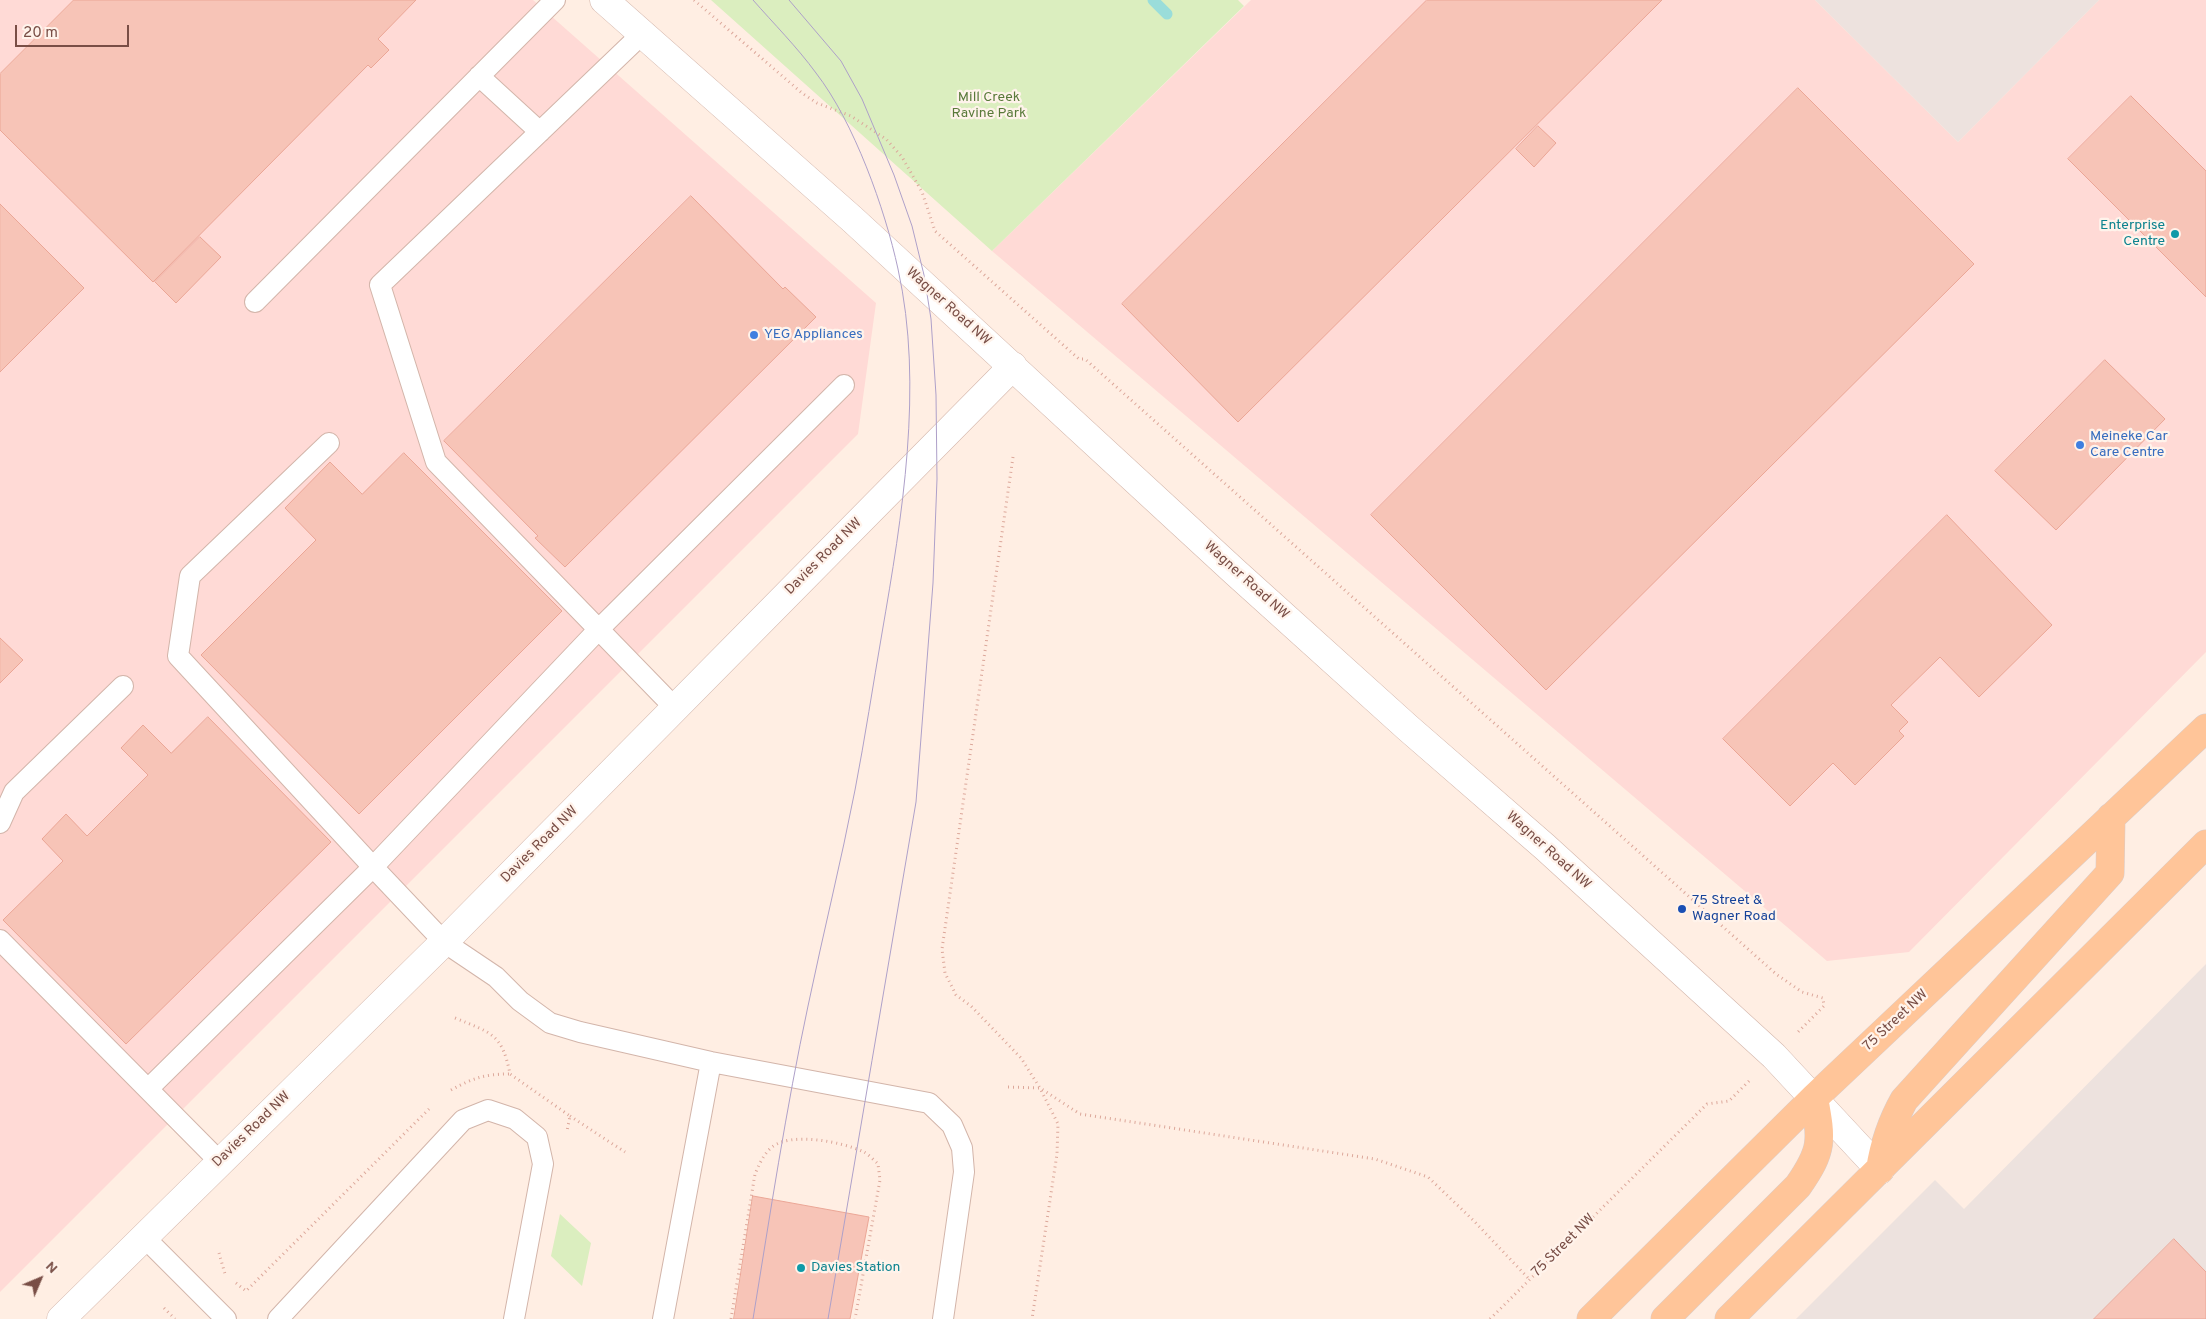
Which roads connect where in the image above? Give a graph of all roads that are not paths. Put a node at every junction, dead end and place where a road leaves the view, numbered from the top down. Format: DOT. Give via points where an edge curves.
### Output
graph roads {
  1 [pos="555,0"];
  2 [pos="604,0"];
  3 [pos="642,34"];
  4 [pos="479,76"];
  5 [pos="540,132"];
  6 [pos="255,302"];
  7 [pos="1013,366"];
  8 [pos="844,385"];
  9 [pos="330,443"];
  10 [pos="599,629"];
  11 [pos="123,686"];
  12 [pos="675,708"];
  13 [pos="2206,728"];
  14 [pos="2111,816"];
  15 [pos="0,823"];
  16 [pos="2206,844"];
  17 [pos="373,867"];
  18 [pos="0,940"];
  19 [pos="444,942"];
  20 [pos="711,1062"];
  21 [pos="148,1089"];
  22 [pos="1814,1098"];
  23 [pos="220,1162"];
  24 [pos="1880,1170"];
  25 [pos="144,1237"];
  26 [pos="61,1319"];
  27 [pos="226,1319"];
  28 [pos="278,1319"];
  29 [pos="514,1319"];
  30 [pos="663,1319"];
  31 [pos="943,1319"];
  32 [pos="1591,1319"];
  33 [pos="1665,1319"];
  34 [pos="1729,1319"];
  1 -- 4 [label="lane"];
  2 -- 3 [label="street, Wagner Road NW"];
  3 -- 5 [label="lane"];
  3 -- 7 [label="street, Wagner Road NW"];
  4 -- 5 [label="lane"];
  4 -- 6 [label="lane"];
  5 -- 10 [label="lane" via="380,285 436,462"];
  7 -- 12 [label="street, Davies Road NW"];
  7 -- 22 [label="street, Wagner Road NW" via="1350,676 1774,1056"];
  8 -- 10 [label="lane"];
  9 -- 17 [label="lane" via="190,576 178,656"];
  10 -- 12 [label="lane"];
  10 -- 17 [label="lane"];
  11 -- 15 [label="lane" via="14,792"];
  12 -- 19 [label="street, Davies Road NW"];
  13 -- 14 [label="main road, 75 Street NW"];
  14 -- 22 [label="main road, 75 Street NW"];
  14 -- 24 [label="main road" via="2110,874 1904,1100 1883,1148"];
  16 -- 24 [label="main road"];
  17 -- 19 [label="lane"];
  17 -- 21 [label="lane"];
  18 -- 21 [label="lane"];
  19 -- 20 [label="lane" via="496,977 520,1001 550,1023"];
  19 -- 23 [label="street, Davies Road NW"];
  20 -- 30 [label="lane"];
  20 -- 31 [label="lane" via="928,1103 952,1125 962,1148 964,1172"];
  21 -- 23 [label="lane"];
  22 -- 24 [label="street, Wagner Road NW"];
  22 -- 32 [label="main road, 75 Street NW"];
  22 -- 33 [label="main road" via="1820,1129 1814,1164 1798,1186"];
  23 -- 25 [label="street, Davies Road NW"];
  24 -- 34 [label="main road"];
  25 -- 26 [label="street, Davies Road NW"];
  25 -- 27 [label="lane"];
  28 -- 29 [label="lane" via="463,1120 488,1110 515,1118 537,1137 543,1164"];
}
